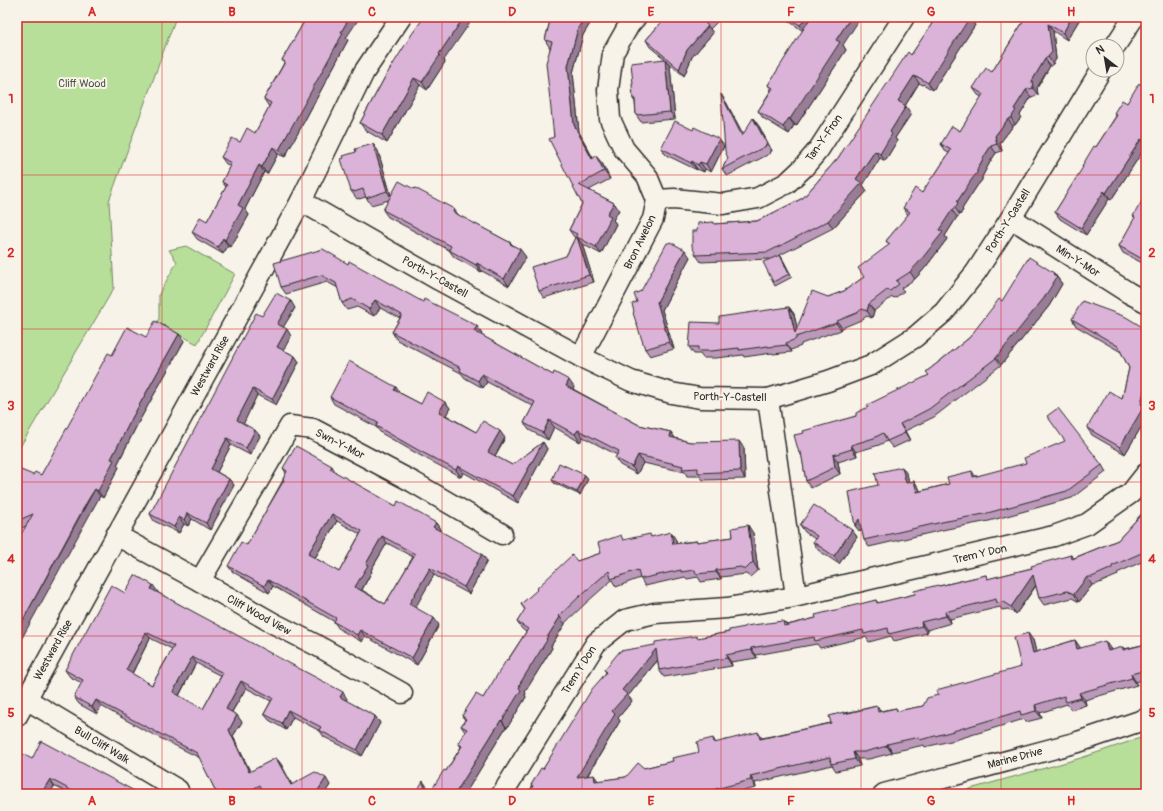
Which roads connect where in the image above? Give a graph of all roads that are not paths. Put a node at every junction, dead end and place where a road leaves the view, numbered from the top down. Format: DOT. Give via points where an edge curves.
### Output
graph roads {
  1 [pos="401,17"];
  2 [pos="636,17"];
  3 [pos="904,17"];
  4 [pos="1134,17"];
  5 [pos="1121,38"];
  6 [pos="1096,78"];
  7 [pos="657,200"];
  8 [pos="301,201"];
  9 [pos="1011,218"];
  10 [pos="1146,302"];
  11 [pos="581,357"];
  12 [pos="768,399"];
  13 [pos="1146,474"];
  14 [pos="502,534"];
  15 [pos="116,535"];
  16 [pos="200,581"];
  17 [pos="796,596"];
  18 [pos="402,692"];
  19 [pos="21,708"];
  20 [pos="1146,719"];
  21 [pos="178,790"];
  22 [pos="502,794"];
  23 [pos="884,794"];
  1 -- 8 [label="street, Westward Rise" via="364,72"];
  2 -- 7 [label="street, Bron Awelon" via="613,53 608,90 610,119 624,149 647,176"];
  3 -- 7 [label="street, Tan-Y-Fron" via="819,149 787,183 758,198 723,204 674,199"];
  4 -- 5 [label="street"];
  6 -- 9 [label="street, Porth-Y-Castell"];
  7 -- 11 [label="street, Bron Awelon" via="653,219"];
  8 -- 11 [label="street, Porth-Y-Castell"];
  8 -- 15 [label="street, Westward Rise"];
  9 -- 10 [label="street, Min-Y-Mor"];
  9 -- 12 [label="street, Porth-Y-Castell" via="963,289 944,312 915,336 871,365"];
  11 -- 12 [label="street, Porth-Y-Castell" via="631,381 671,393 700,398"];
  12 -- 17 [label="street"];
  13 -- 17 [label="street, Trem Y Don" via="1131,492 1087,524 1054,536"];
  14 -- 16 [label="street, Swn-Y-Mor" via="413,482 312,429 290,426"];
  15 -- 16 [label="street, Cliff Wood View"];
  15 -- 19 [label="street, Westward Rise"];
  16 -- 18 [label="street, Cliff Wood View"];
  17 -- 22 [label="street, Trem Y Don" via="727,608 655,613 625,620 596,643"];
  19 -- 21 [label="street, Bull Cliff Walk"];
  20 -- 23 [label="street, Marine Drive" via="1078,742"];
}
